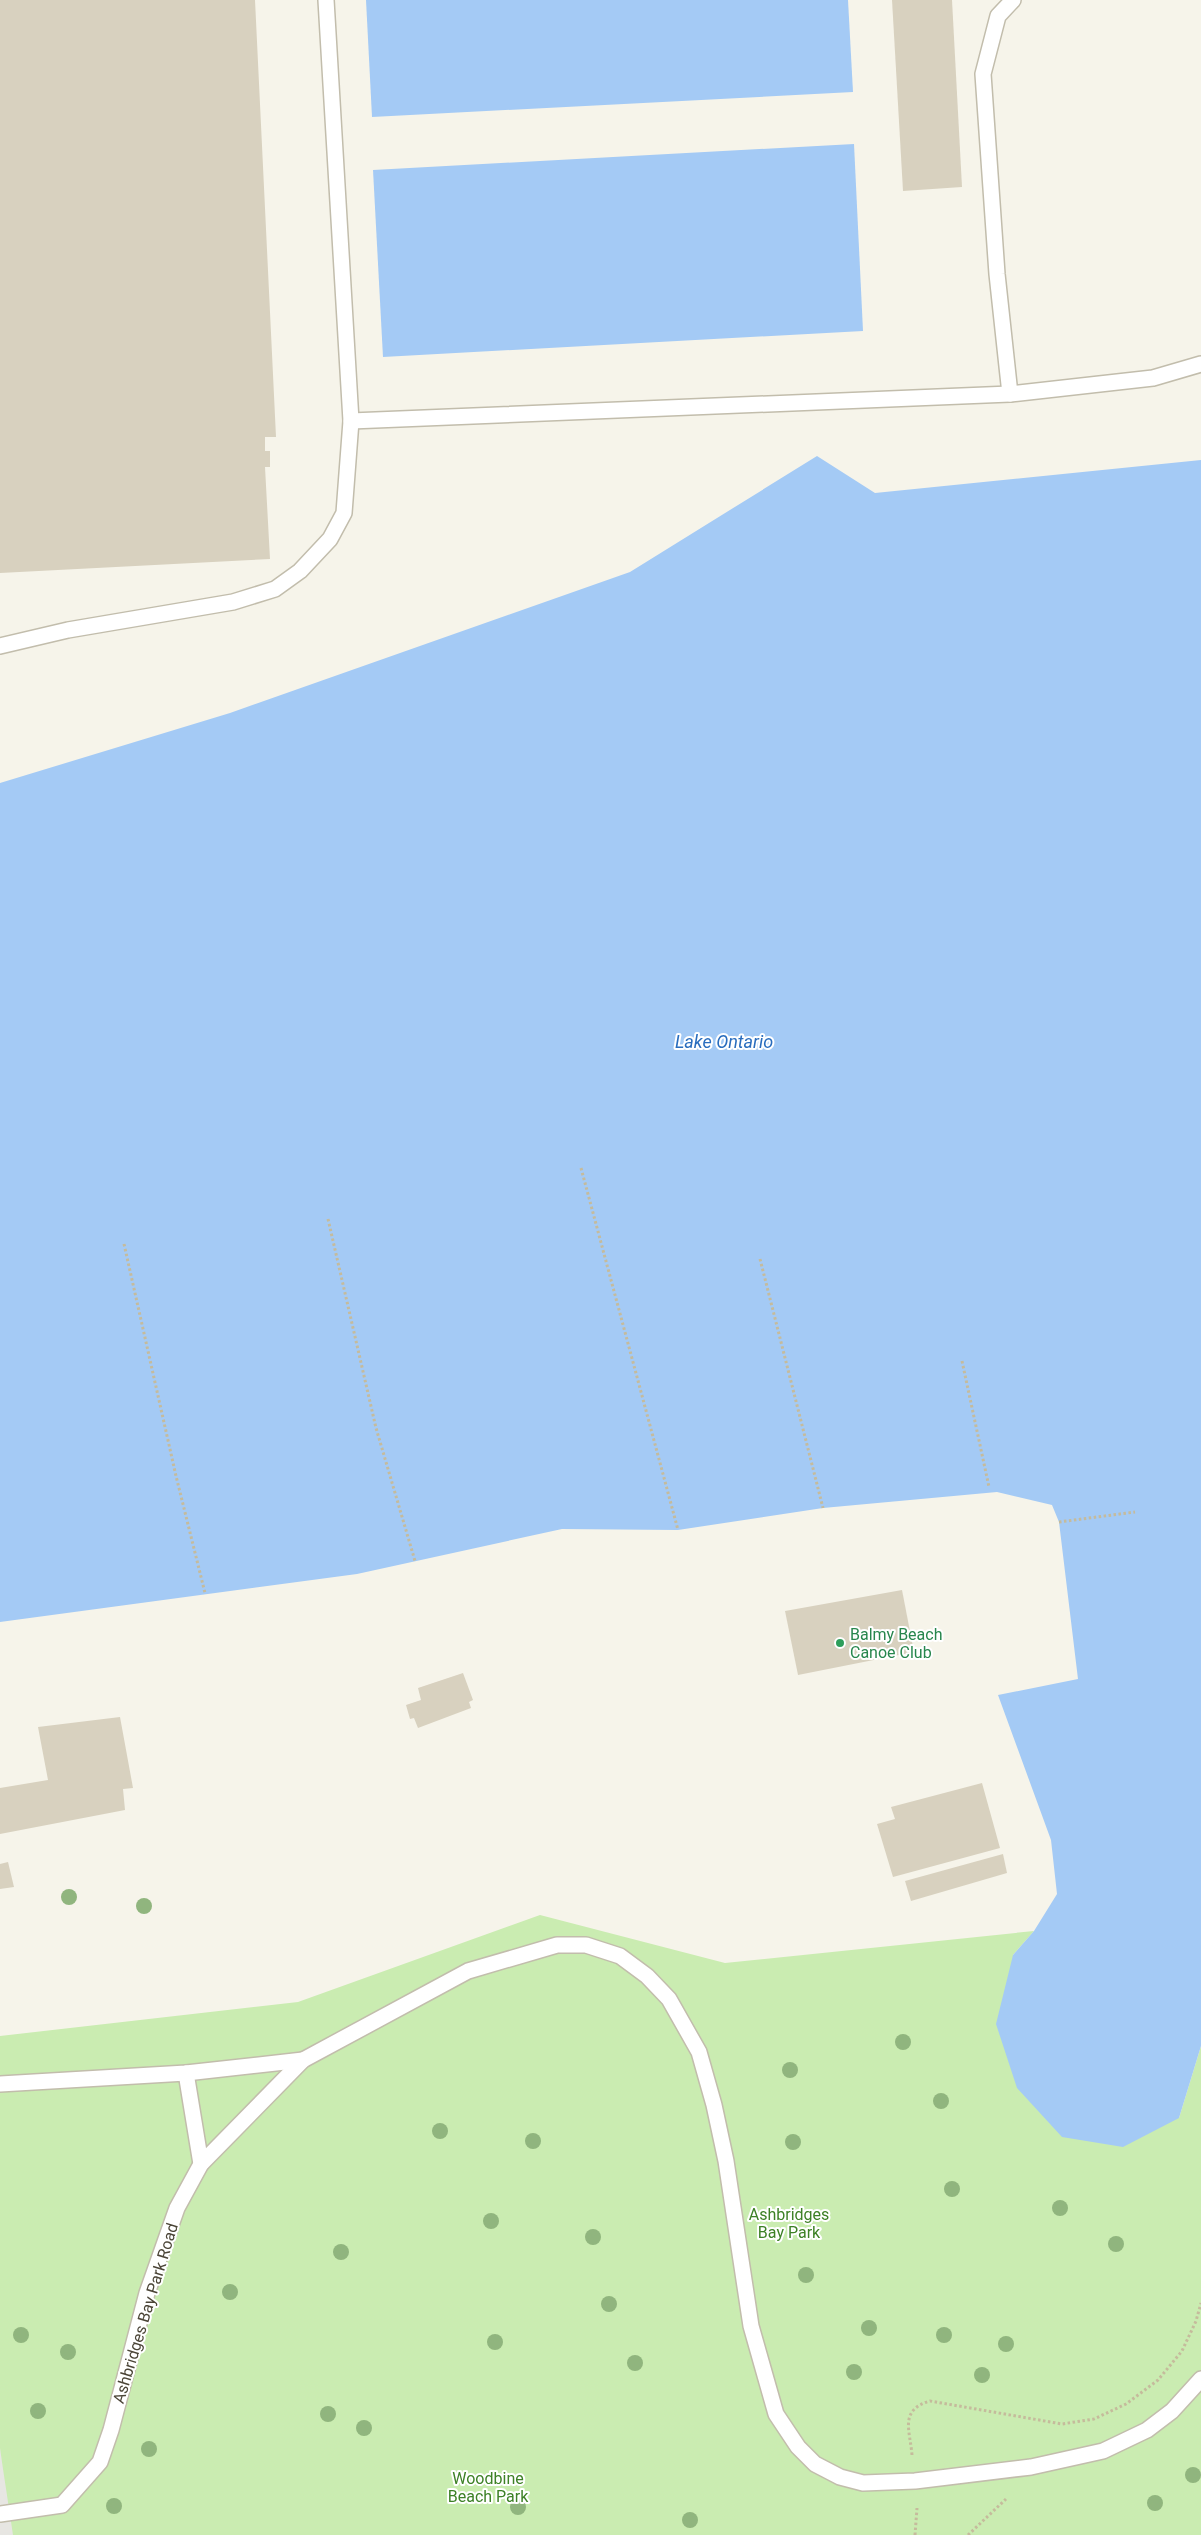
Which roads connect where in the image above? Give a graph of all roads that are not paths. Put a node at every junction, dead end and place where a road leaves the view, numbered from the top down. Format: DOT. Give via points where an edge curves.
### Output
graph roads {
  1 [pos="326,0"];
  2 [pos="1013,0"];
  3 [pos="1201,364"];
  4 [pos="1010,394"];
  5 [pos="351,421"];
  6 [pos="0,646"];
  7 [pos="303,2060"];
  8 [pos="186,2073"];
  9 [pos="0,2084"];
  10 [pos="201,2164"];
  11 [pos="1201,2380"];
  12 [pos="0,2514"];
  1 -- 5 [label="lane"];
  2 -- 4 [label="lane" via="998,16 983,74 997,274"];
  3 -- 4 [label="lane" via="1154,378"];
  4 -- 5 [label="lane"];
  5 -- 6 [label="lane" via="345,505 340,523 320,552 275,589 244,600 41,635"];
  7 -- 8 [label="lane, Ashbridges Bay Park Road"];
  7 -- 10 [label="lane, Ashbridges Bay Park Road"];
  7 -- 11 [label="lane, Ashbridges Bay Park Road" via="468,1971 557,1945 586,1945 620,1956 647,1976 669,1999 699,2052 726,2161 751,2326 776,2414 798,2447 815,2464 840,2477 864,2482 914,2481 1031,2467 1103,2451 1147,2430 1172,2411"];
  8 -- 9 [label="lane, Ashbridges Bay Park Road"];
  8 -- 10 [label="lane"];
  10 -- 12 [label="lane, Ashbridges Bay Park Road" via="174,2216 148,2293 100,2462 62,2505"];
}
